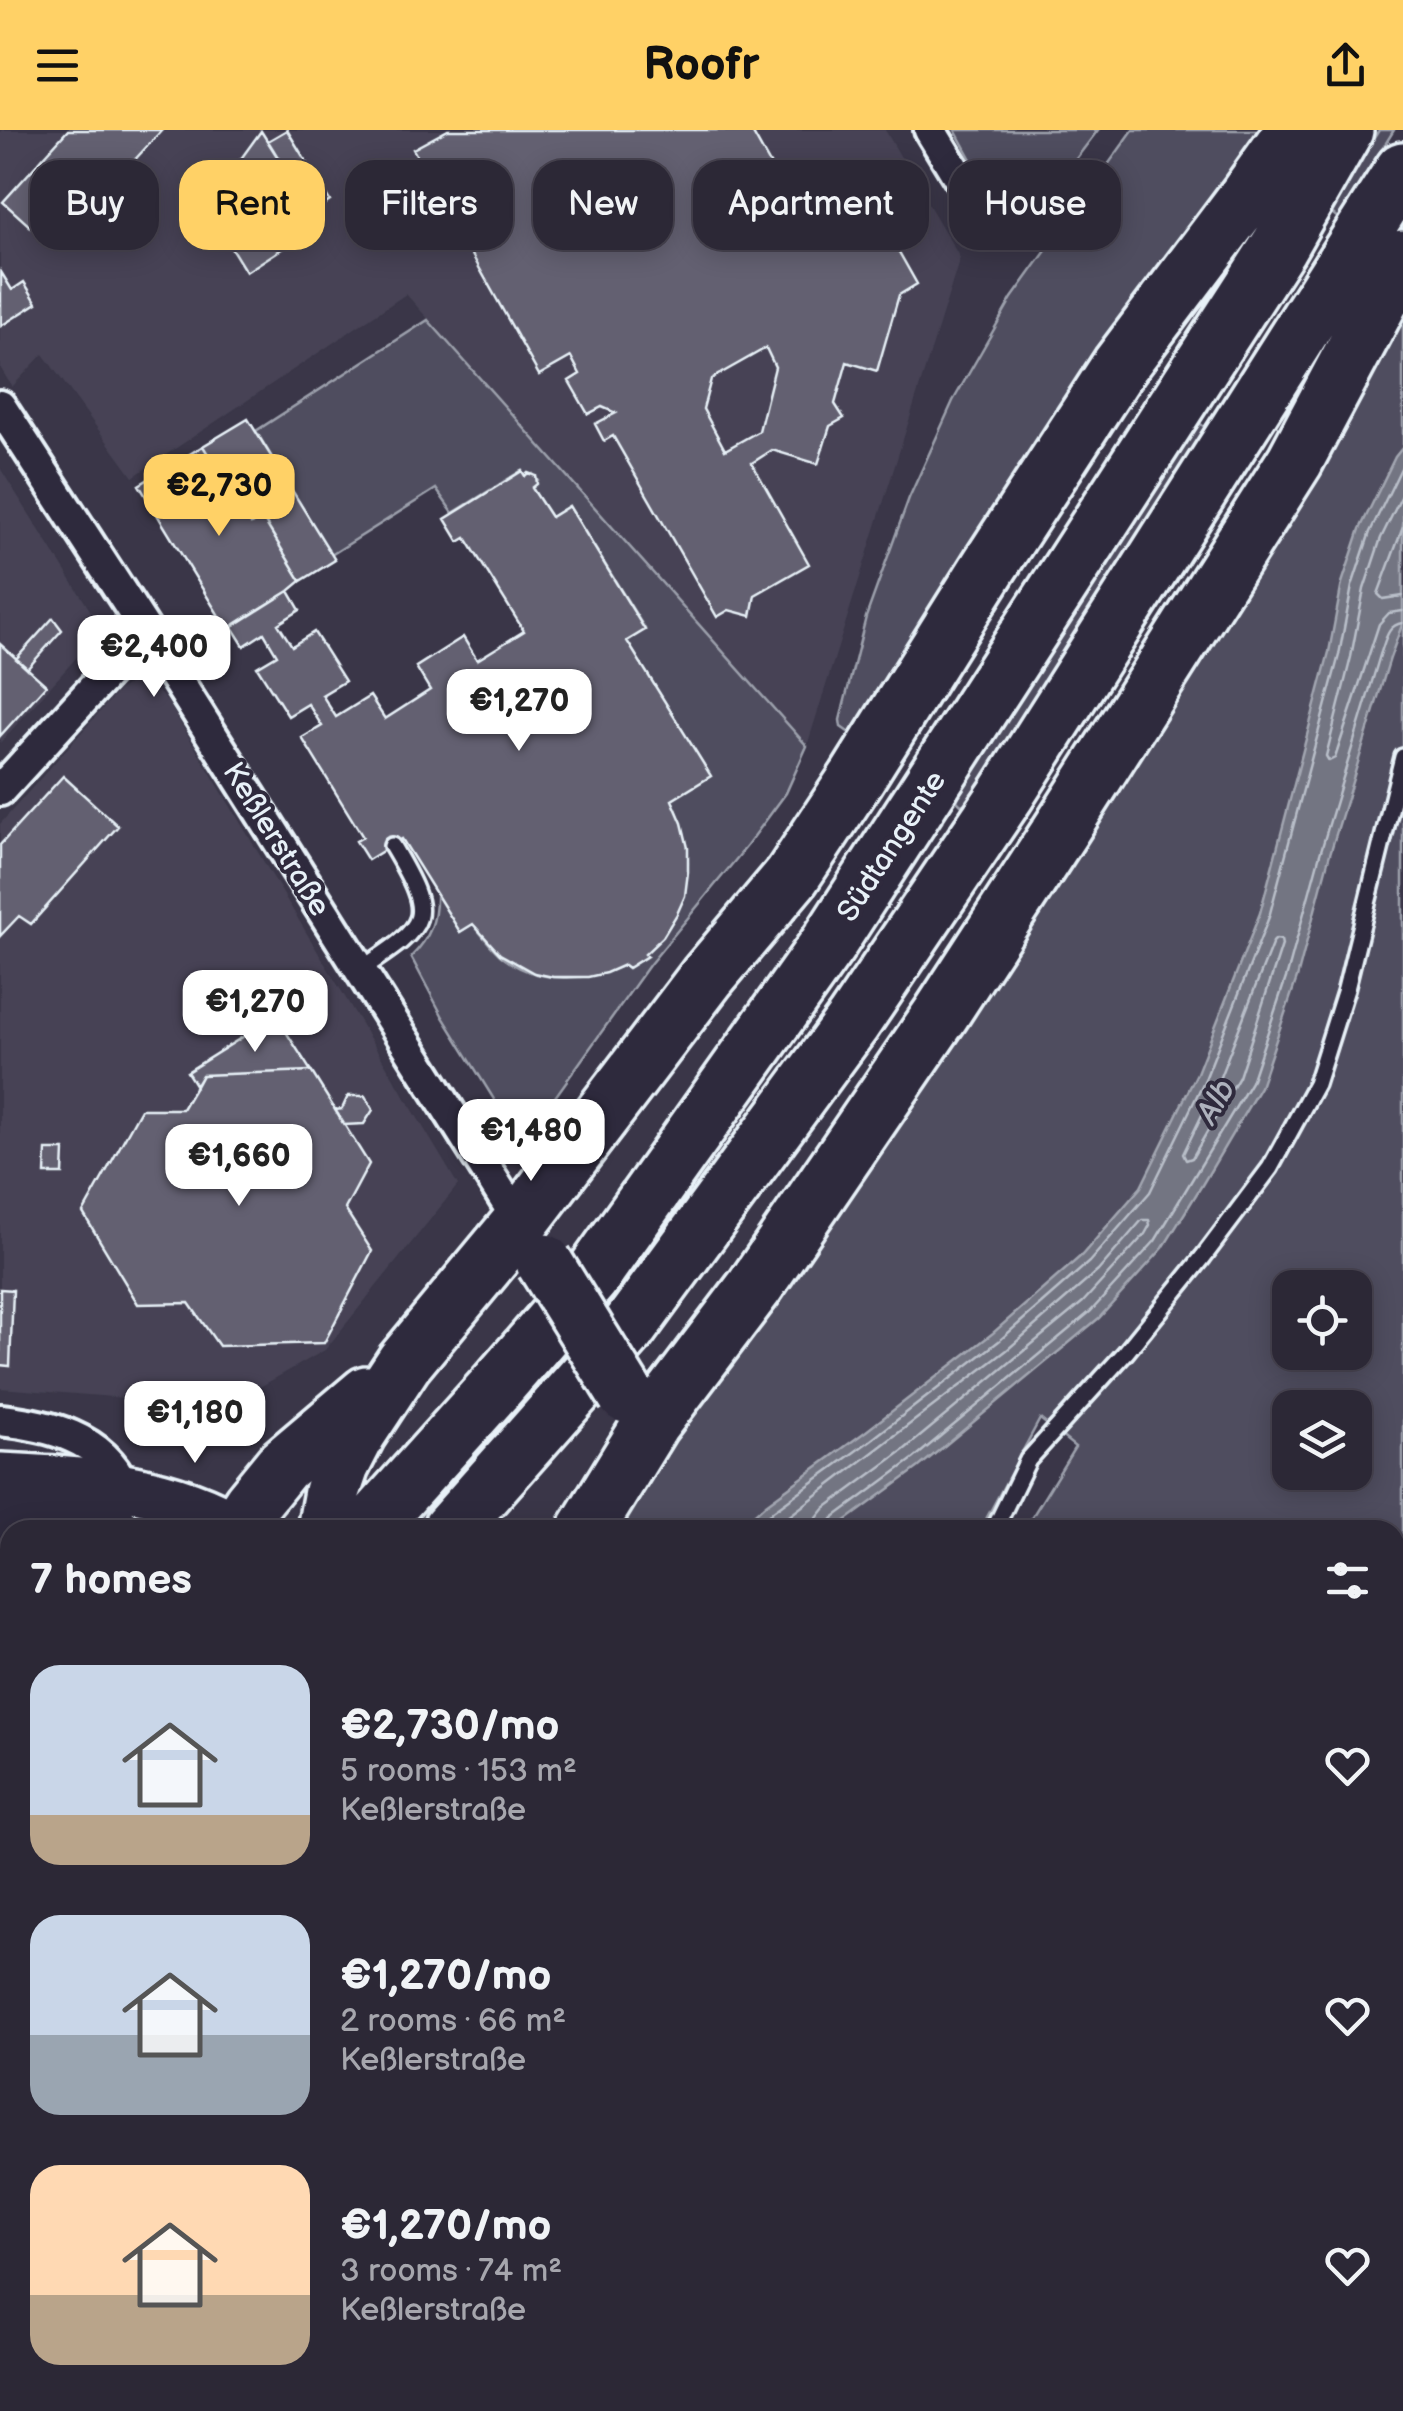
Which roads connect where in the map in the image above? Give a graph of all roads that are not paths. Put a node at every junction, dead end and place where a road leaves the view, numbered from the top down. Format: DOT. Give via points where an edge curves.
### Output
graph roads {
  1 [pos="930,130"];
  2 [pos="1294,130"];
  3 [pos="1345,130"];
  4 [pos="949,161"];
  5 [pos="1403,170"];
  6 [pos="1403,258"];
  7 [pos="0,406"];
  8 [pos="146,631"];
  9 [pos="1403,757"];
  10 [pos="0,790"];
  11 [pos="392,846"];
  12 [pos="360,970"];
  13 [pos="532,1243"];
  14 [pos="404,1363"];
  15 [pos="639,1409"];
  16 [pos="0,1420"];
  17 [pos="0,1483"];
  18 [pos="123,1486"];
  19 [pos="597,1511"];
  20 [pos="72,1520"];
  21 [pos="226,1520"];
  22 [pos="243,1520"];
  23 [pos="346,1520"];
  24 [pos="355,1520"];
  25 [pos="459,1520"];
  26 [pos="999,1520"];
  1 -- 4 [label="street"];
  2 -- 13 [label="highway" via="1120,364 818,839 708,977"];
  3 -- 24 [label="highway, Südtangente" via="1279,246 828,944 590,1279 496,1388"];
  5 -- 25 [label="highway" via="1006,795 852,1022 626,1333"];
  6 -- 15 [label="highway" via="1294,461 941,1014 754,1288"];
  7 -- 8 [label="street, Keßlerstraße"];
  8 -- 10 [label="street"];
  8 -- 12 [label="street, Keßlerstraße"];
  9 -- 26 [label="lane" via="1316,1084 1270,1168 1126,1352 1028,1460"];
  11 -- 12 [label="lane" via="421,910 402,942"];
  12 -- 13 [label="street, Keßlerstraße"];
  13 -- 14 [label="highway"];
  13 -- 15 [label="highway, bridge"];
  14 -- 22 [label="highway" via="282,1466"];
  14 -- 23 [label="highway" via="341,1466 329,1506"];
  15 -- 19 [label="highway"];
  16 -- 18 [label="street" via="81,1440 107,1460"];
  17 -- 18 [label="street" via="64,1479"];
  17 -- 20 [label="highway"];
  18 -- 21 [label="street"];
}
